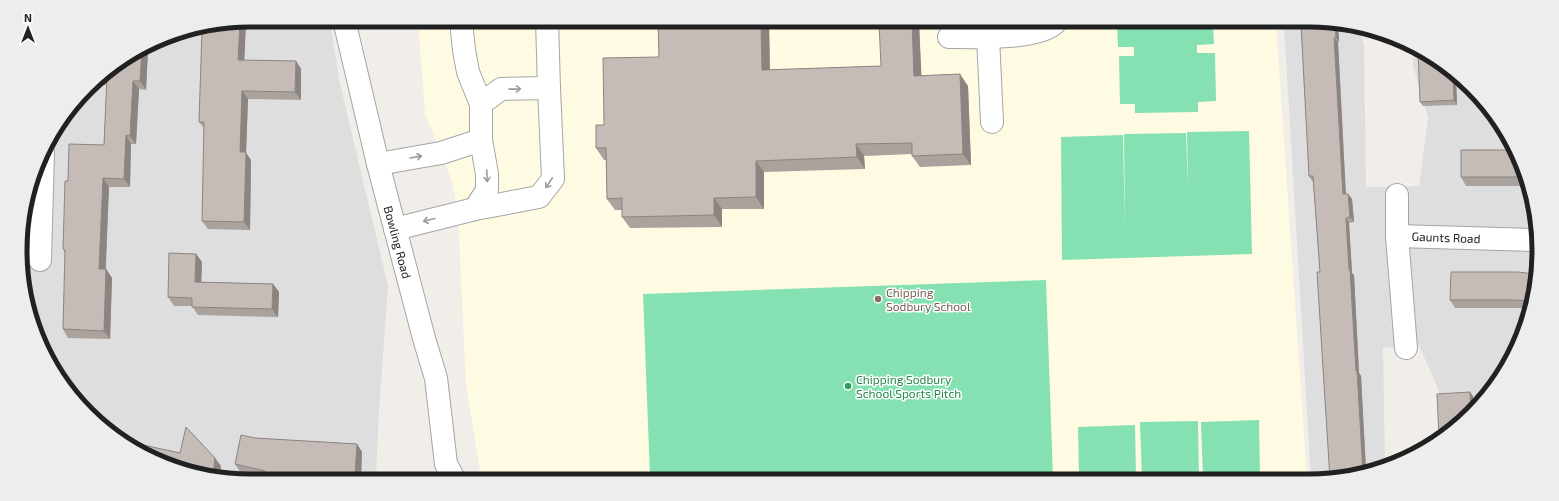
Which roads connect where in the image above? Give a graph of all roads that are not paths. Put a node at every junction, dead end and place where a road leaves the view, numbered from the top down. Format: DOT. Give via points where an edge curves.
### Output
graph roads {
  1 [pos="346,27"];
  2 [pos="462,27"];
  3 [pos="547,27"];
  4 [pos="1051,27"];
  5 [pos="949,37"];
  6 [pos="988,37"];
  7 [pos="549,88"];
  8 [pos="481,104"];
  9 [pos="992,122"];
  10 [pos="481,140"];
  11 [pos="378,164"];
  12 [pos="38,183"];
  13 [pos="1397,196"];
  14 [pos="34,206"];
  15 [pos="475,209"];
  16 [pos="395,229"];
  17 [pos="1397,236"];
  18 [pos="1532,240"];
  19 [pos="40,260"];
  20 [pos="1406,348"];
  21 [pos="445,473"];
  1 -- 11 [label="street, Bowling Road"];
  2 -- 8 [label="street" via="468,72"];
  3 -- 7 [label="street"];
  4 -- 6 [label="street" via="1038,32"];
  5 -- 6 [label="street"];
  6 -- 9 [label="street"];
  8 -- 7 [label="street, one-way" via="501,89"];
  7 -- 15 [label="street, one-way" via="553,179 539,197"];
  8 -- 10 [label="street"];
  11 -- 10 [label="street, one-way" via="441,153"];
  10 -- 15 [label="street, one-way" via="487,190"];
  11 -- 16 [label="street, Bowling Road"];
  12 -- 14 [label="street"];
  13 -- 17 [label="street"];
  14 -- 19 [label="street"];
  15 -- 16 [label="street, one-way"];
  16 -- 21 [label="street, Bowling Road" via="436,378"];
  17 -- 18 [label="street, Gaunts Road"];
  17 -- 20 [label="street, Gaunts Road"];
}
